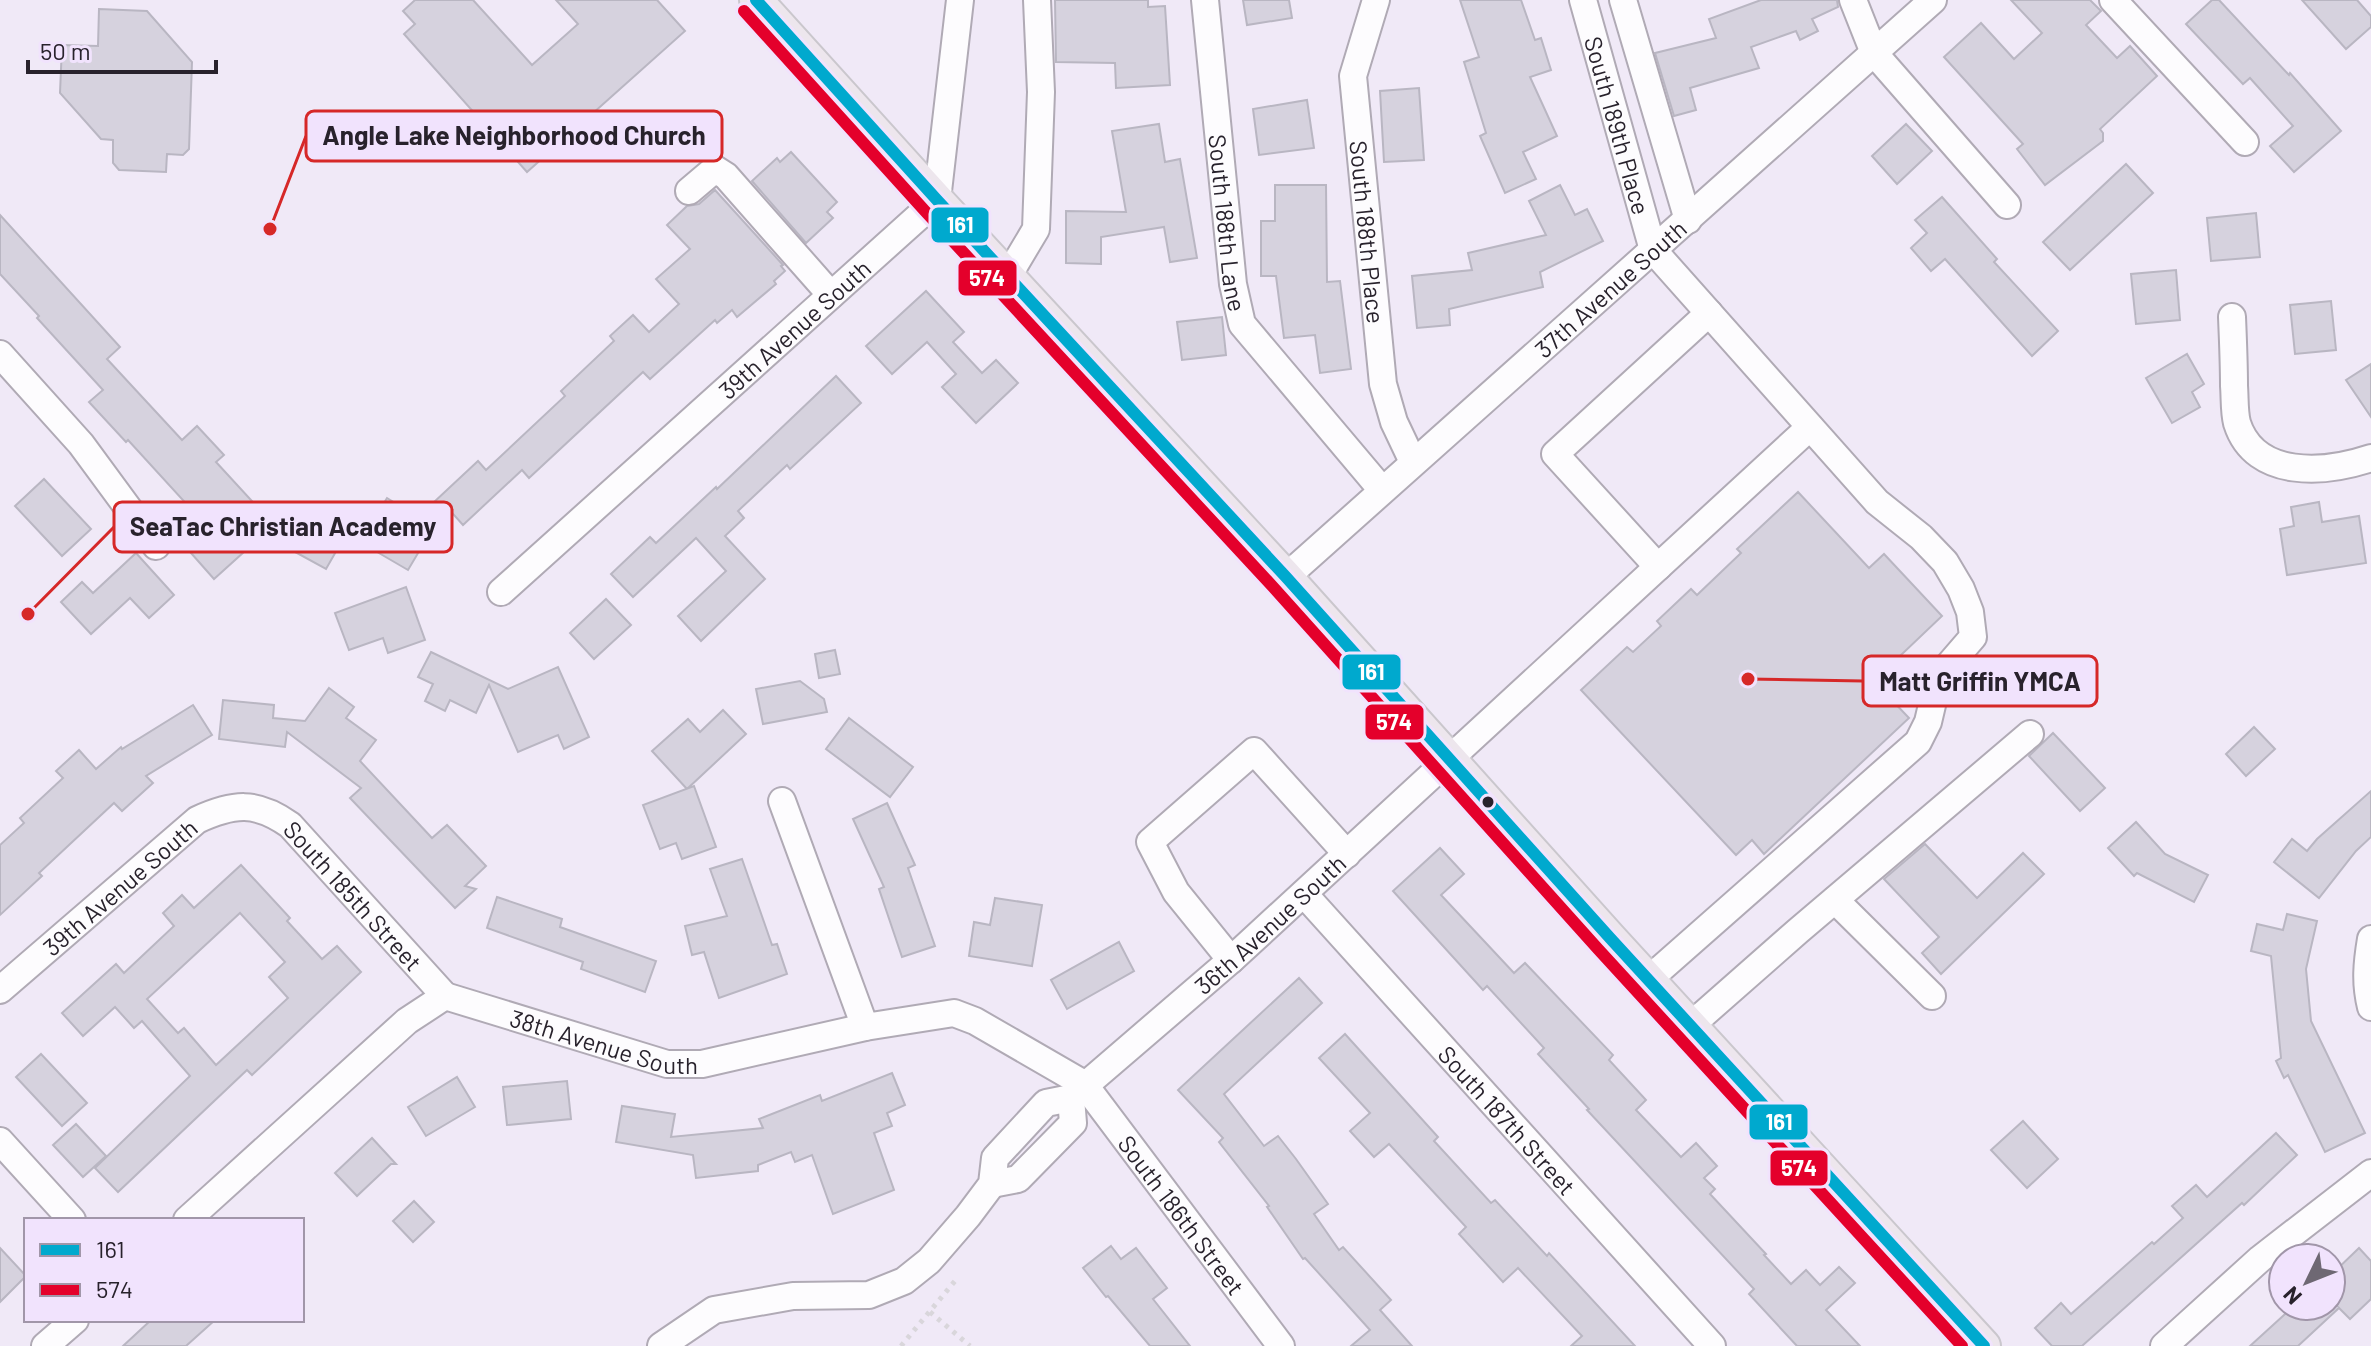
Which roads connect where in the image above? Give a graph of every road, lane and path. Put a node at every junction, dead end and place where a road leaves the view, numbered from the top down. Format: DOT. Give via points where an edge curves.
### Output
graph roads {
  1 [pos="756,0"];
  2 [pos="960,0"];
  3 [pos="1037,0"];
  4 [pos="1205,0"];
  5 [pos="1376,0"];
  6 [pos="1583,0"];
  7 [pos="1623,0"];
  8 [pos="1853,0"];
  9 [pos="1933,0"];
  10 [pos="2113,0"];
  11 [pos="1874,53"];
  12 [pos="2245,142"];
  13 [pos="689,191"];
  14 [pos="937,200"];
  15 [pos="2007,205"];
  16 [pos="1688,220"];
  17 [pos="1653,250"];
  18 [pos="1008,276"];
  19 [pos="831,295"];
  20 [pos="1709,313"];
  21 [pos="2232,317"];
  22 [pos="0,354"];
  23 [pos="1810,427"];
  24 [pos="2371,458"];
  25 [pos="1413,462"];
  26 [pos="1382,490"];
  27 [pos="156,546"];
  28 [pos="1658,567"];
  29 [pos="1286,577"];
  30 [pos="501,592"];
  31 [pos="2030,734"];
  32 [pos="1449,759"];
  33 [pos="782,801"];
  34 [pos="252,807"];
  35 [pos="1347,854"];
  36 [pos="1304,894"];
  37 [pos="1835,900"];
  38 [pos="2371,939"];
  39 [pos="1231,960"];
  40 [pos="1648,980"];
  41 [pos="0,990"];
  42 [pos="445,996"];
  43 [pos="1932,996"];
  44 [pos="2371,1007"];
  45 [pos="1690,1026"];
  46 [pos="865,1027"];
  47 [pos="1078,1091"];
  48 [pos="0,1141"];
  49 [pos="2371,1173"];
  50 [pos="70,1218"];
  51 [pos="189,1218"];
  52 [pos="955,1281"];
  53 [pos="930,1312"];
  54 [pos="73,1322"];
  55 [pos="45,1346"];
  56 [pos="661,1346"];
  57 [pos="901,1346"];
  58 [pos="970,1346"];
  59 [pos="1281,1346"];
  60 [pos="1712,1346"];
  61 [pos="1984,1346"];
  62 [pos="2164,1346"];
  1 -- 14 [label="main road"];
  2 -- 14 [label="street"];
  3 -- 18 [label="street" via="1041,92 1036,229"];
  4 -- 26 [label="street, South 188th Lane" via="1233,284 1242,324"];
  5 -- 25 [label="street, South 188th Place" via="1353,76 1383,384"];
  6 -- 17 [label="street, South 189th Place"];
  7 -- 16 [label="street"];
  8 -- 11 [label="street"];
  9 -- 11 [label="street, 37th Avenue South"];
  10 -- 12 [label="street"];
  11 -- 15 [label="street"];
  11 -- 16 [label="street, 37th Avenue South"];
  13 -- 19 [label="street" via="715,169 726,176"];
  14 -- 18 [label="main road"];
  14 -- 19 [label="street, 39th Avenue South"];
  16 -- 17 [label="street, 37th Avenue South"];
  17 -- 20 [label="street"];
  17 -- 25 [label="street, 37th Avenue South"];
  18 -- 29 [label="main road"];
  19 -- 30 [label="street, 39th Avenue South"];
  20 -- 23 [label="street"];
  20 -- 28 [label="street" via="1555,454"];
  21 -- 24 [label="street" via="2237,423 2252,448 2281,466 2301,469"];
  22 -- 27 [label="street" via="81,444"];
  23 -- 28 [label="street, 36th Avenue South"];
  23 -- 40 [label="street" via="1877,502 1945,562 1970,612 1973,637 1936,688 1918,742"];
  25 -- 26 [label="street, 37th Avenue South"];
  26 -- 29 [label="street, 37th Avenue South"];
  28 -- 32 [label="street, 36th Avenue South"];
  29 -- 32 [label="main road"];
  31 -- 37 [label="street"];
  32 -- 35 [label="street, 36th Avenue South"];
  32 -- 40 [label="main road"];
  33 -- 46 [label="street"];
  34 -- 41 [label="street, 39th Avenue South" via="221,809 197,820"];
  34 -- 42 [label="street, South 185th Street" via="272,812 290,825"];
  35 -- 36 [label="street, 36th Avenue South"];
  35 -- 39 [label="street" via="1254,751 1150,842 1176,892"];
  36 -- 39 [label="street, 36th Avenue South"];
  36 -- 60 [label="street, South 187th Street"];
  37 -- 43 [label="street"];
  37 -- 45 [label="street"];
  38 -- 44 [label="street" via="2366,966"];
  39 -- 47 [label="street, 36th Avenue South"];
  40 -- 45 [label="main road"];
  42 -- 46 [label="street, 38th Avenue South" via="667,1064 702,1064"];
  42 -- 51 [label="street" via="407,1021"];
  45 -- 61 [label="main road"];
  46 -- 47 [label="street, 38th Avenue South" via="954,1013 975,1021"];
  47 -- 56 [label="street" via="1073,1123 1018,1179 992,1184 929,1261 904,1281 869,1295 793,1296 714,1310"];
  47 -- 59 [label="street, South 186th Street"];
  48 -- 50 [label="street"];
  49 -- 62 [label="street" via="2260,1259"];
  52 -- 53 [label="path"];
  53 -- 57 [label="path"];
  53 -- 58 [label="path"];
  54 -- 55 [label="street"];
}
